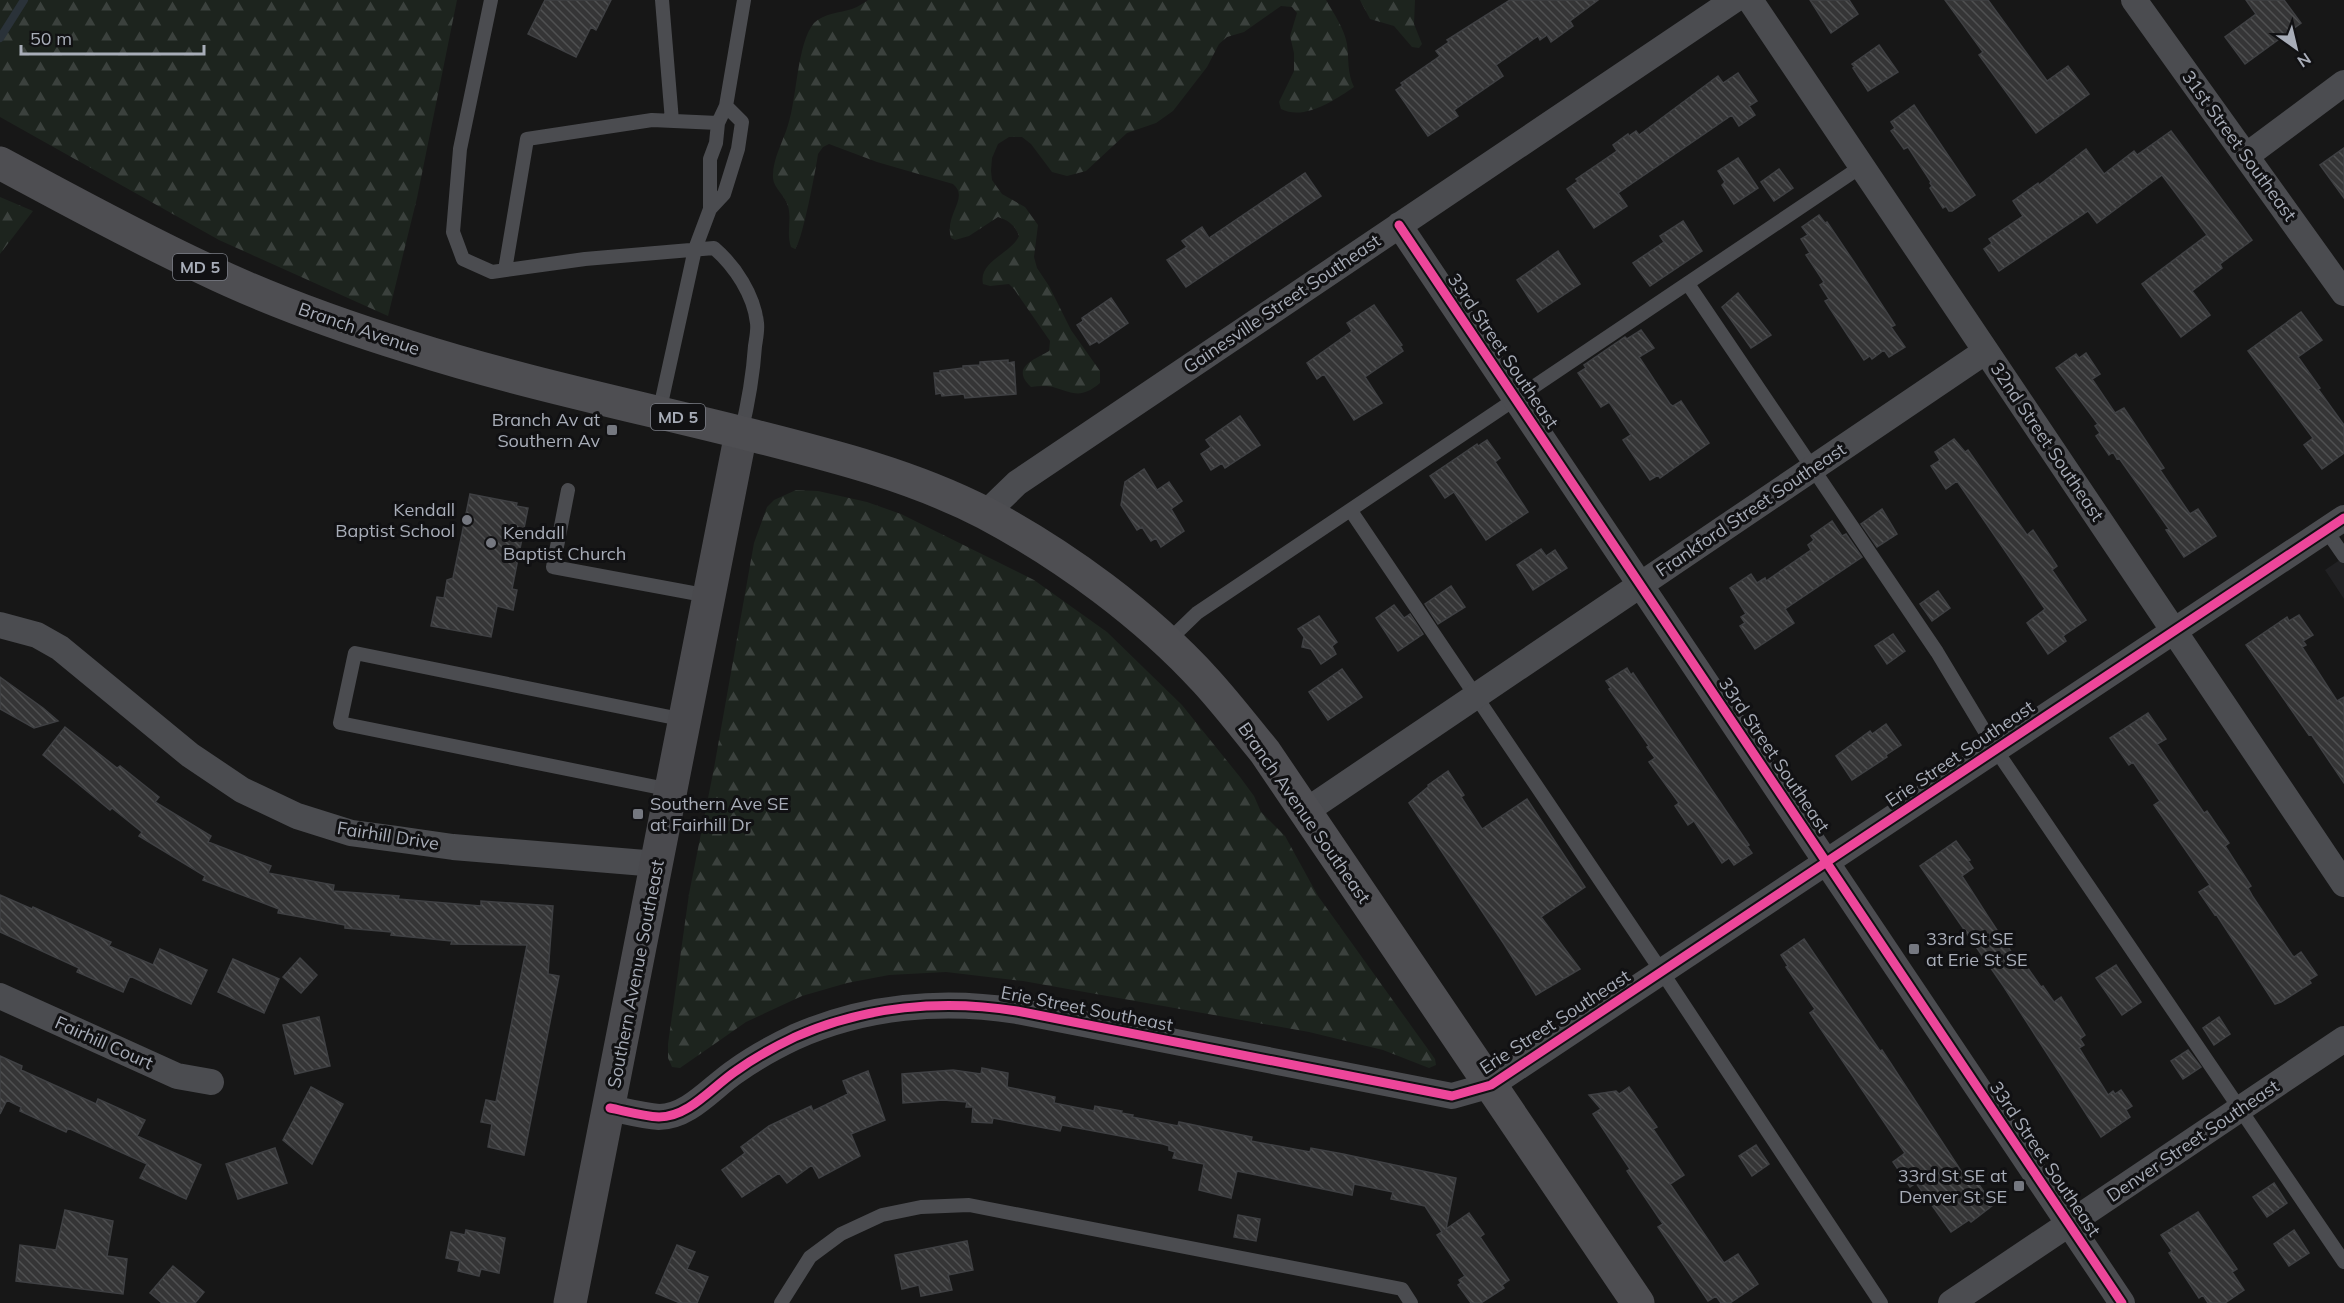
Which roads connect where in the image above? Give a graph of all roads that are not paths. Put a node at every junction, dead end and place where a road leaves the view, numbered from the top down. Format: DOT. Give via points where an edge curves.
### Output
graph roads {
  1 [pos="490,0"];
  2 [pos="663,0"];
  3 [pos="744,0"];
  4 [pos="1734,0"];
  5 [pos="1750,0"];
  6 [pos="2134,0"];
  7 [pos="2344,83"];
  8 [pos="726,106"];
  9 [pos="672,121"];
  10 [pos="718,123"];
  11 [pos="2246,156"];
  12 [pos="0,163"];
  13 [pos="1862,166"];
  14 [pos="710,209"];
  15 [pos="1399,225"];
  16 [pos="694,249"];
  17 [pos="505,270"];
  18 [pos="1688,284"];
  19 [pos="2344,293"];
  20 [pos="1986,351"];
  21 [pos="1516,400"];
  22 [pos="659,413"];
  23 [pos="741,433"];
  24 [pos="1812,469"];
  25 [pos="568,490"];
  26 [pos="1351,511"];
  27 [pos="986,514"];
  28 [pos="2335,524"];
  29 [pos="2344,556"];
  30 [pos="1640,585"];
  31 [pos="710,596"];
  32 [pos="0,625"];
  33 [pos="2174,631"];
  34 [pos="1167,642"];
  35 [pos="1474,697"];
  36 [pos="685,720"];
  37 [pos="1996,750"];
  38 [pos="672,790"];
  39 [pos="1306,810"];
  40 [pos="1826,863"];
  41 [pos="657,864"];
  42 [pos="2344,884"];
  43 [pos="1662,972"];
  44 [pos="0,996"];
  45 [pos="2344,1039"];
  46 [pos="211,1082"];
  47 [pos="1491,1085"];
  48 [pos="610,1108"];
  49 [pos="2240,1109"];
  50 [pos="2069,1224"];
  51 [pos="2344,1262"];
  52 [pos="570,1303"];
  53 [pos="781,1303"];
  54 [pos="1411,1303"];
  55 [pos="1638,1303"];
  56 [pos="1881,1303"];
  57 [pos="1952,1303"];
  58 [pos="2122,1303"];
  1 -- 17 [label="lane" via="460,149 453,232 463,259 492,272"];
  2 -- 9 [label="lane"];
  3 -- 8 [label="lane"];
  4 -- 15 [label="street, Gainesville Street Southeast"];
  5 -- 13 [label="street, 32nd Street Southeast"];
  6 -- 11 [label="street, 31st Street Southeast"];
  7 -- 11 [label="street"];
  8 -- 10 [label="lane"];
  8 -- 14 [label="lane" via="742,122 738,149 724,194"];
  9 -- 10 [label="lane"];
  9 -- 17 [label="lane" via="652,120 527,139"];
  10 -- 14 [label="lane" via="710,159"];
  11 -- 19 [label="street, 31st Street Southeast"];
  12 -- 22 [label="highway, Branch Avenue / MD 5" via="202,268 321,318 411,348"];
  13 -- 18 [label="lane"];
  13 -- 20 [label="street, 32nd Street Southeast"];
  14 -- 16 [label="lane"];
  15 -- 21 [label="street, 33rd Street Southeast"];
  15 -- 27 [label="street, Gainesville Street Southeast" via="1017,483"];
  16 -- 17 [label="lane"];
  16 -- 22 [label="lane"];
  16 -- 23 [label="lane" via="714,248 726,258 751,300 757,323 753,379"];
  18 -- 21 [label="lane"];
  18 -- 24 [label="lane"];
  20 -- 24 [label="street, Frankford Street Southeast"];
  20 -- 33 [label="street, 32nd Street Southeast"];
  21 -- 26 [label="lane"];
  21 -- 30 [label="street, 33rd Street Southeast"];
  22 -- 23 [label="highway, Branch Avenue / MD 5"];
  23 -- 27 [label="highway, Branch Avenue Southeast" via="853,461 927,487"];
  23 -- 31 [label="main road, Southern Avenue Southeast"];
  24 -- 30 [label="street, Frankford Street Southeast"];
  24 -- 37 [label="lane" via="1937,652"];
  25 -- 31 [label="lane" via="554,567"];
  26 -- 34 [label="lane" via="1197,613"];
  26 -- 35 [label="lane"];
  27 -- 34 [label="highway, Branch Avenue Southeast" via="1055,555"];
  28 -- 29 [label="lane"];
  28 -- 33 [label="street, Erie Street Southeast"];
  30 -- 35 [label="street, Frankford Street Southeast"];
  30 -- 40 [label="street, 33rd Street Southeast"];
  31 -- 36 [label="main road, Southern Avenue Southeast"];
  32 -- 41 [label="street, Fairhill Drive" via="37,635 60,648 190,755 242,790 297,816 351,833 453,847"];
  33 -- 37 [label="street, Erie Street Southeast"];
  33 -- 42 [label="street, 32nd Street Southeast"];
  34 -- 39 [label="highway, Branch Avenue Southeast" via="1207,682 1265,752"];
  35 -- 39 [label="street, Frankford Street Southeast"];
  35 -- 43 [label="lane"];
  36 -- 38 [label="main road, Southern Avenue Southeast"];
  36 -- 38 [label="lane" via="355,653 340,723"];
  37 -- 40 [label="street, Erie Street Southeast"];
  37 -- 49 [label="lane"];
  38 -- 41 [label="main road, Southern Avenue Southeast"];
  39 -- 47 [label="highway, Branch Avenue Southeast"];
  40 -- 43 [label="street, Erie Street Southeast"];
  40 -- 50 [label="street, 33rd Street Southeast"];
  41 -- 48 [label="main road, Southern Avenue Southeast"];
  43 -- 47 [label="street, Erie Street Southeast"];
  43 -- 56 [label="lane"];
  44 -- 46 [label="street, Fairhill Court" via="177,1076"];
  45 -- 49 [label="street, Denver Street Southeast"];
  47 -- 48 [label="street, Erie Street Southeast" via="1452,1096 1017,1011 940,1005 901,1008 822,1026 750,1062 681,1112 660,1117"];
  47 -- 55 [label="highway, Branch Avenue Southeast"];
  48 -- 52 [label="main road, Southern Avenue Southeast"];
  49 -- 50 [label="street, Denver Street Southeast"];
  49 -- 51 [label="lane"];
  50 -- 57 [label="street, Denver Street Southeast"];
  50 -- 58 [label="street, 33rd Street Southeast"];
  53 -- 54 [label="lane" via="810,1257 841,1234 882,1215 921,1207 969,1205 1402,1289"];
}
